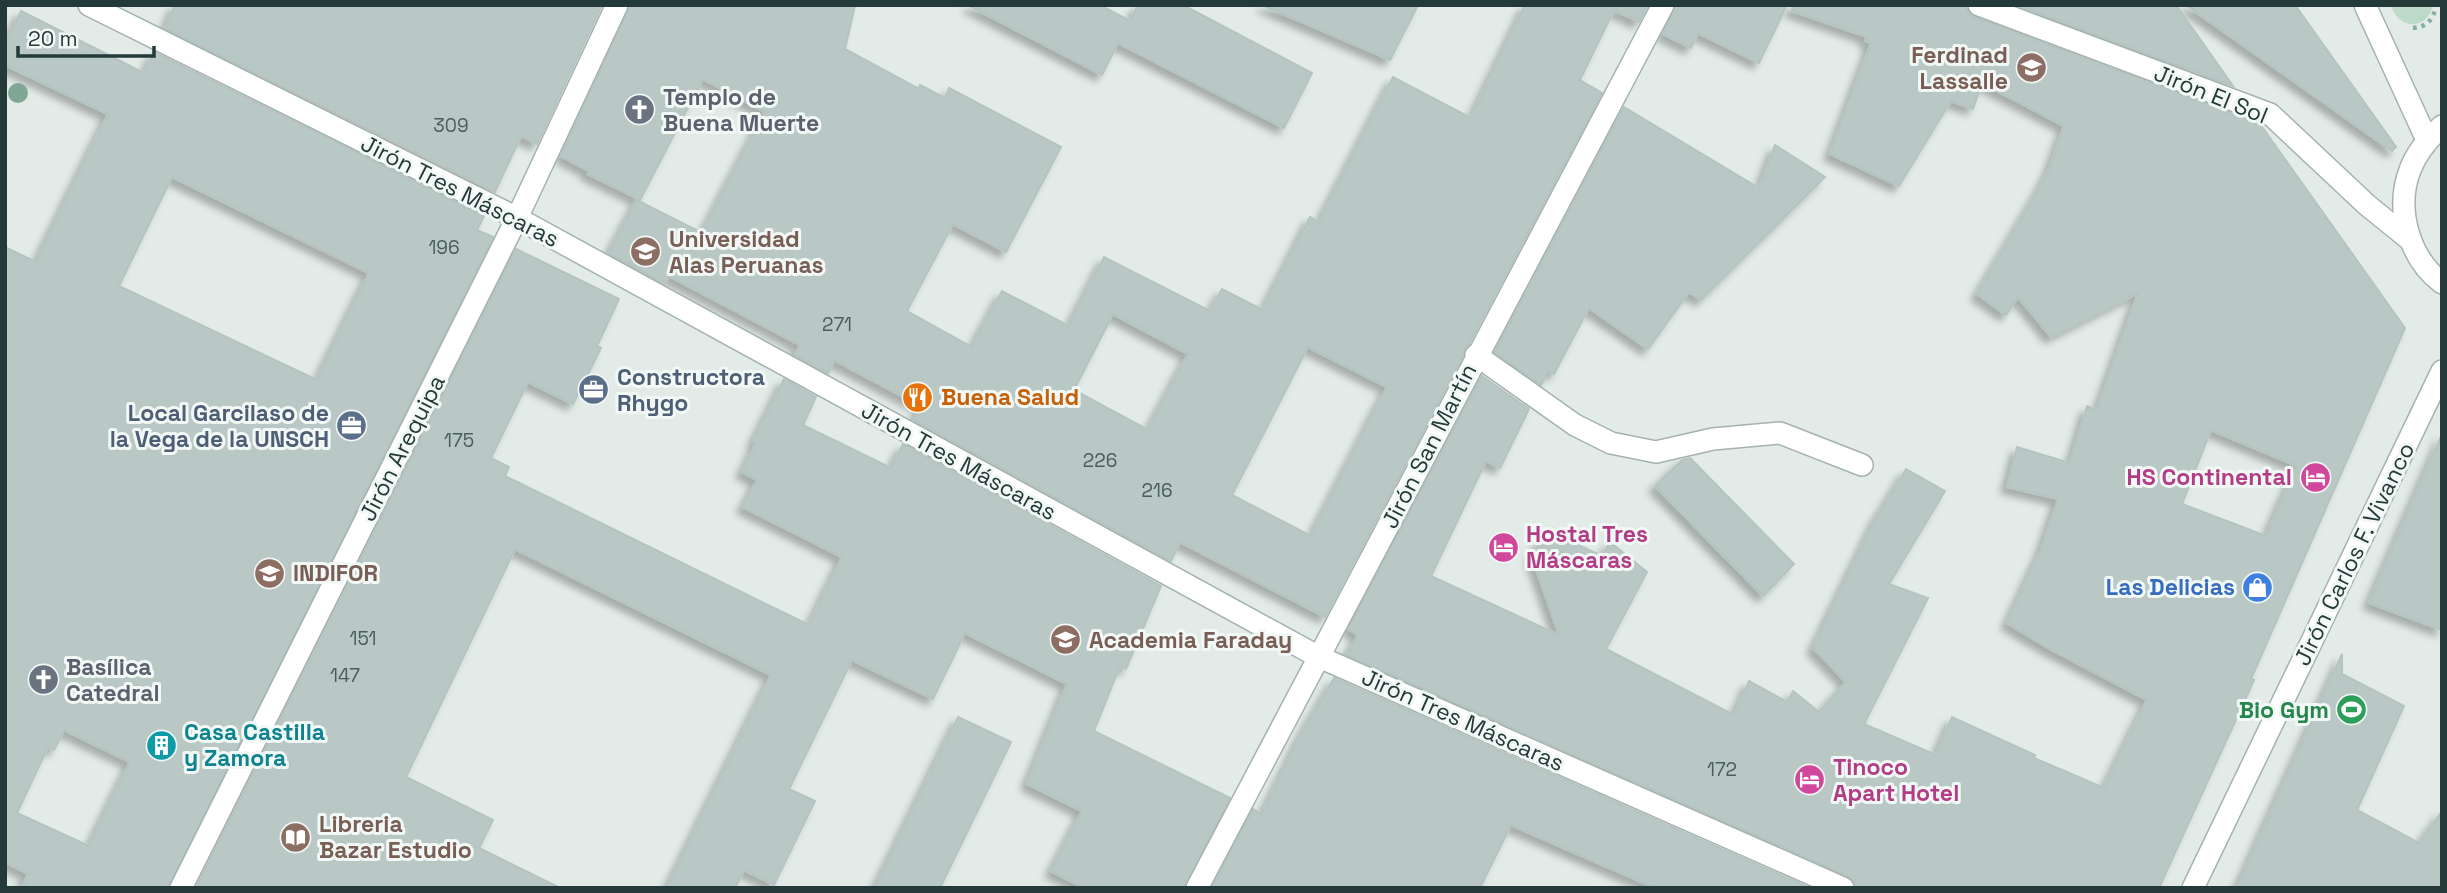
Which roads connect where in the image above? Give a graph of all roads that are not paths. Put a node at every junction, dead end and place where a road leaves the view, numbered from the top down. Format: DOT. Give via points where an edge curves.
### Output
graph roads {
  1 [pos="89,5"];
  2 [pos="617,5"];
  3 [pos="1663,5"];
  4 [pos="1979,5"];
  5 [pos="2365,5"];
  6 [pos="2434,133"];
  7 [pos="517,218"];
  8 [pos="2410,239"];
  9 [pos="2442,283"];
  10 [pos="1476,355"];
  11 [pos="2442,371"];
  12 [pos="1862,465"];
  13 [pos="1317,656"];
  14 [pos="181,888"];
  15 [pos="1197,888"];
  16 [pos="1843,888"];
  17 [pos="2193,888"];
  1 -- 7 [label="street, Jirón Tres Máscaras"];
  2 -- 7 [label="street, Jirón Arequipa"];
  3 -- 10 [label="street, Jirón San Martín"];
  4 -- 8 [label="street, Jirón El Sol" via="2270,114"];
  5 -- 6 [label="street"];
  6 -- 8 [label="street" via="2410,170 2403,204"];
  7 -- 13 [label="street, Jirón Tres Máscaras"];
  7 -- 14 [label="street, Jirón Arequipa"];
  8 -- 9 [label="street" via="2421,262"];
  10 -- 12 [label="street" via="1575,425 1611,443 1656,452 1713,439 1780,433"];
  10 -- 13 [label="street, Jirón San Martín"];
  11 -- 17 [label="street, Jirón Carlos F. Vivanco"];
  13 -- 15 [label="street, Jirón San Martín"];
  13 -- 16 [label="street, Jirón Tres Máscaras"];
}
